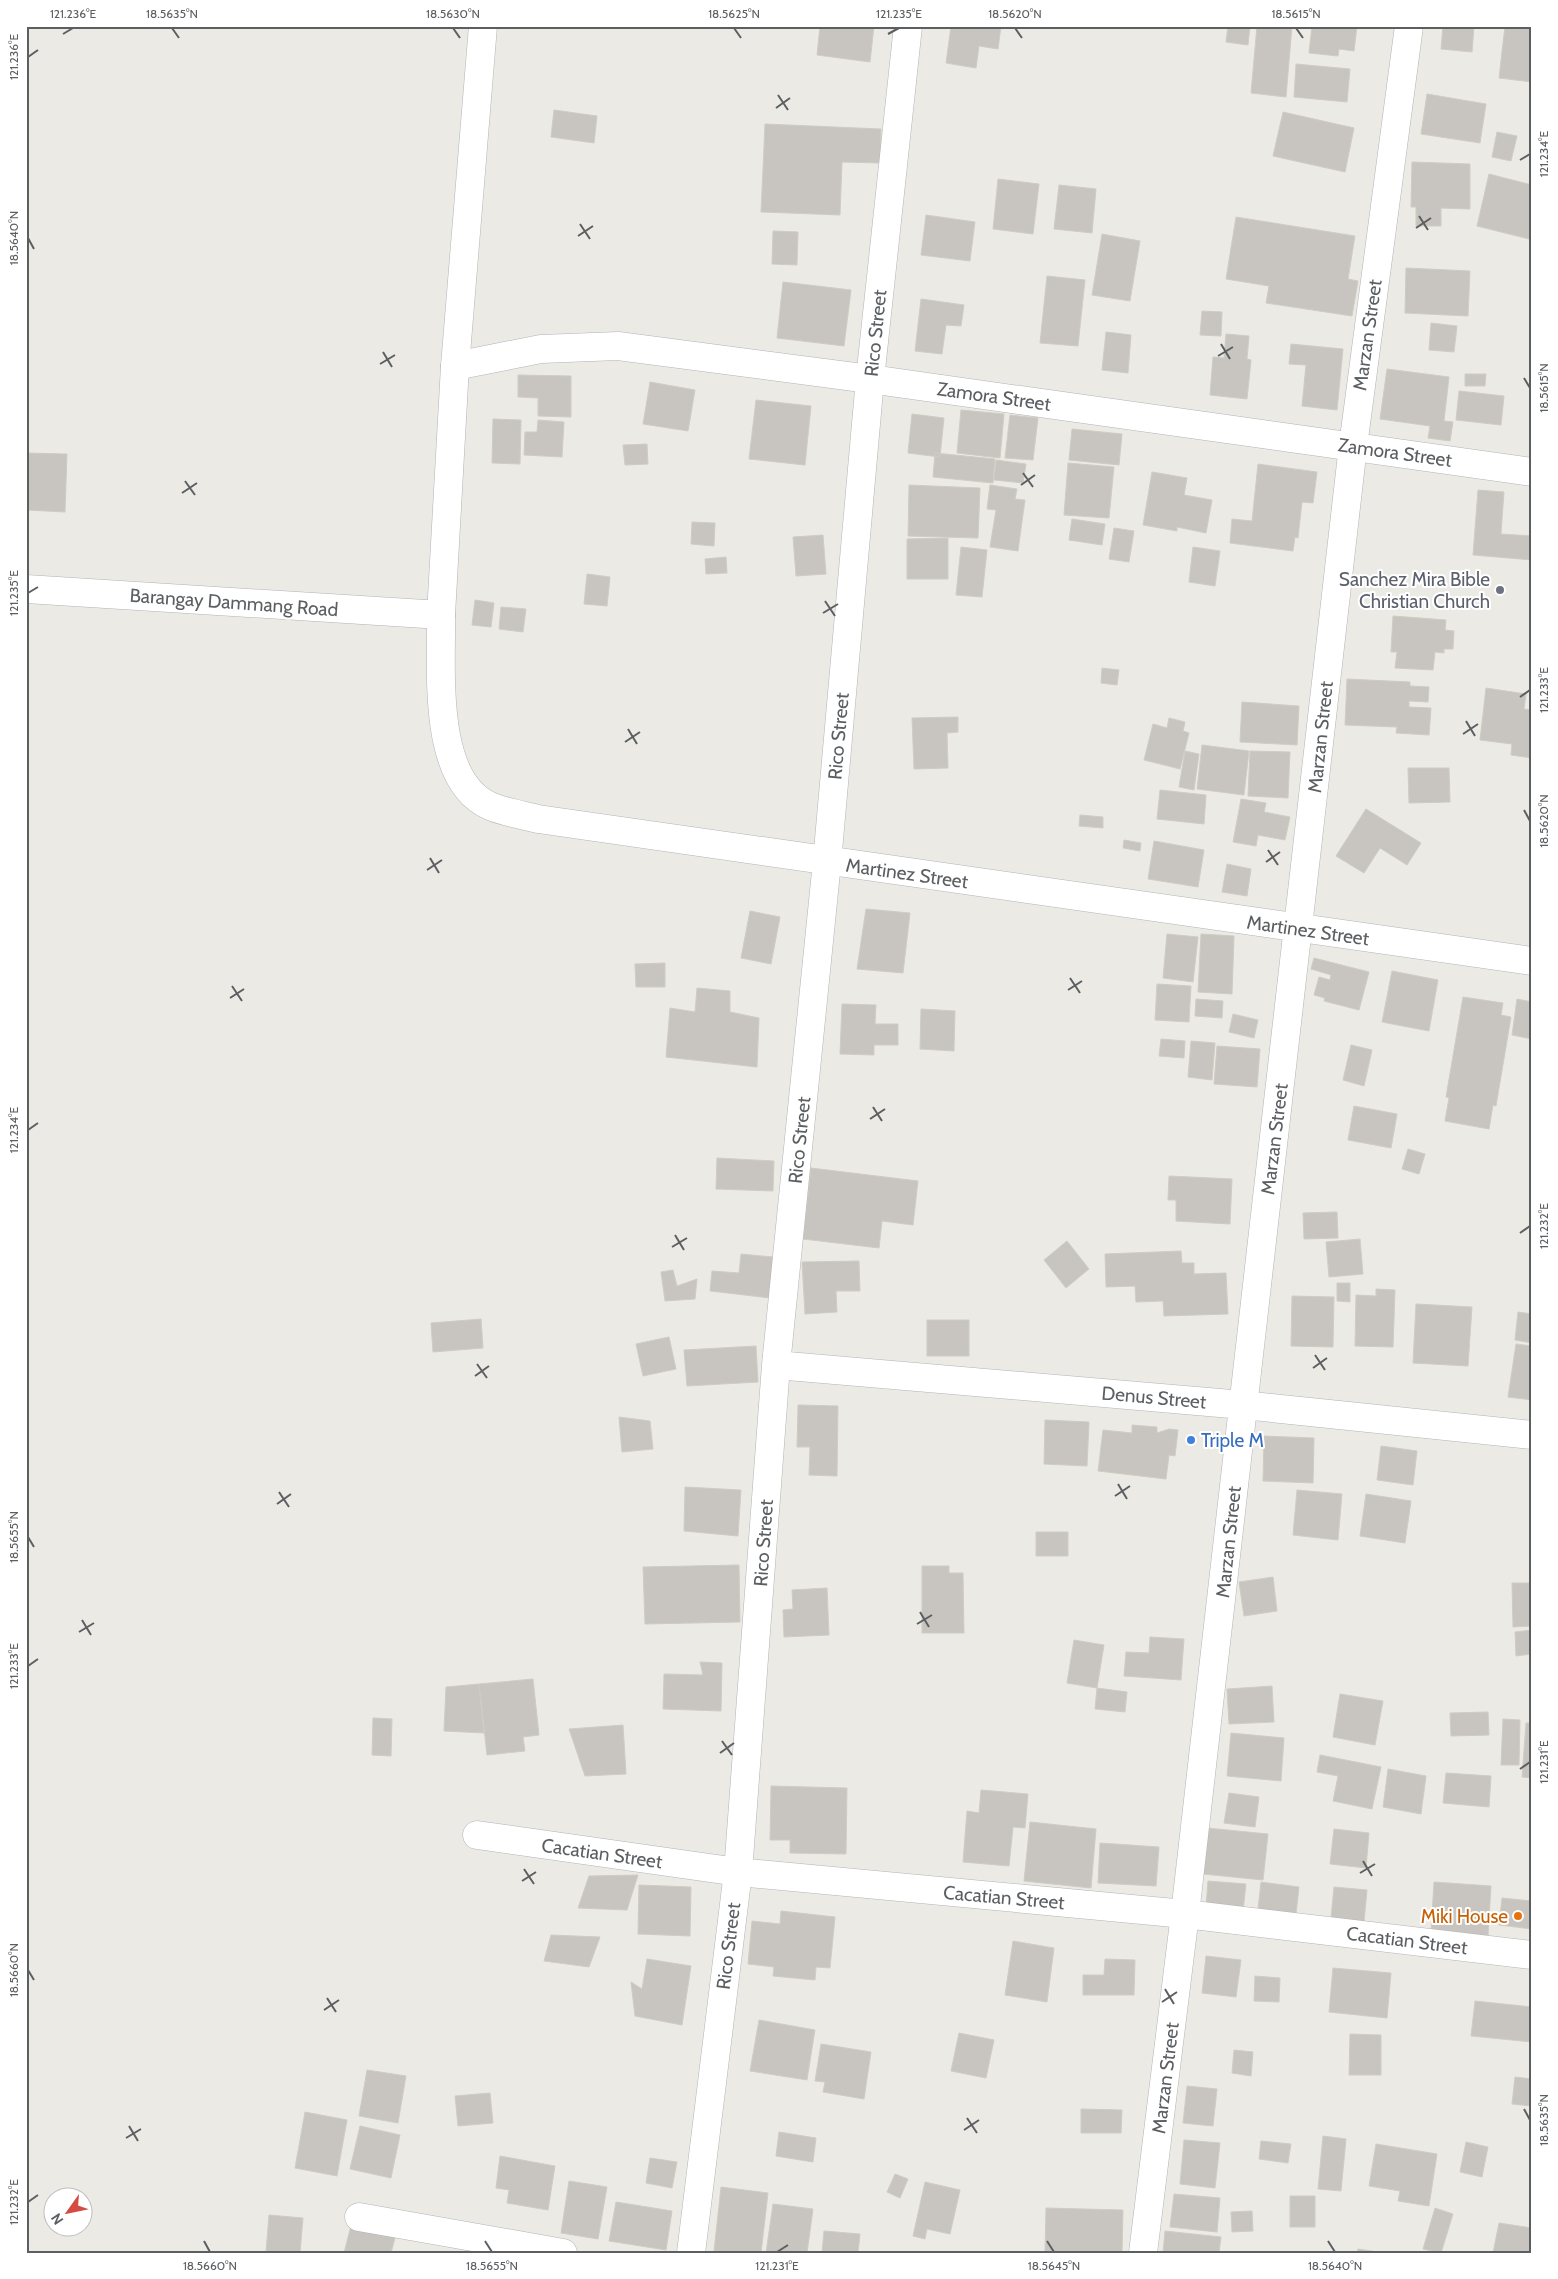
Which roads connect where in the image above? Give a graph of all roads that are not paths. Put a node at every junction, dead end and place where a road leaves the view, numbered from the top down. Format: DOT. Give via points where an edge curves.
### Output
graph roads {
  1 [pos="483,26"];
  2 [pos="908,26"];
  3 [pos="1409,26"];
  4 [pos="456,366"];
  5 [pos="870,378"];
  6 [pos="1352,446"];
  7 [pos="1532,472"];
  8 [pos="26,588"];
  9 [pos="441,615"];
  10 [pos="827,862"];
  11 [pos="1299,929"];
  12 [pos="1532,961"];
  13 [pos="776,1365"];
  14 [pos="1243,1405"];
  15 [pos="1532,1435"];
  16 [pos="477,1835"];
  17 [pos="738,1872"];
  18 [pos="1185,1914"];
  19 [pos="1532,1955"];
  20 [pos="359,2217"];
  21 [pos="563,2253"];
  22 [pos="691,2253"];
  23 [pos="1143,2253"];
  1 -- 4 [label="street, Martinez Street"];
  2 -- 5 [label="street, Rico Street"];
  3 -- 6 [label="street, Marzan Street"];
  4 -- 5 [label="street, Zamora Street" via="541,349 618,346"];
  4 -- 9 [label="street, Martinez Street"];
  5 -- 6 [label="street, Zamora Street"];
  5 -- 10 [label="street, Rico Street"];
  6 -- 7 [label="street, Zamora Street"];
  6 -- 11 [label="street, Marzan Street"];
  8 -- 9 [label="street, Barangay Dammang Road"];
  9 -- 10 [label="street, Martinez Street" via="444,724 450,757 457,776 469,791 489,806 538,819"];
  10 -- 11 [label="street, Martinez Street"];
  10 -- 13 [label="street, Rico Street"];
  11 -- 12 [label="street, Martinez Street"];
  11 -- 14 [label="street, Marzan Street"];
  13 -- 14 [label="street, Denus Street"];
  13 -- 17 [label="street, Rico Street"];
  14 -- 15 [label="street, Denus Street"];
  14 -- 18 [label="street, Marzan Street"];
  16 -- 17 [label="street, Cacatian Street"];
  17 -- 18 [label="street, Cacatian Street"];
  17 -- 22 [label="street, Rico Street"];
  18 -- 19 [label="street, Cacatian Street"];
  18 -- 23 [label="street, Marzan Street"];
  20 -- 21 [label="street"];
}
